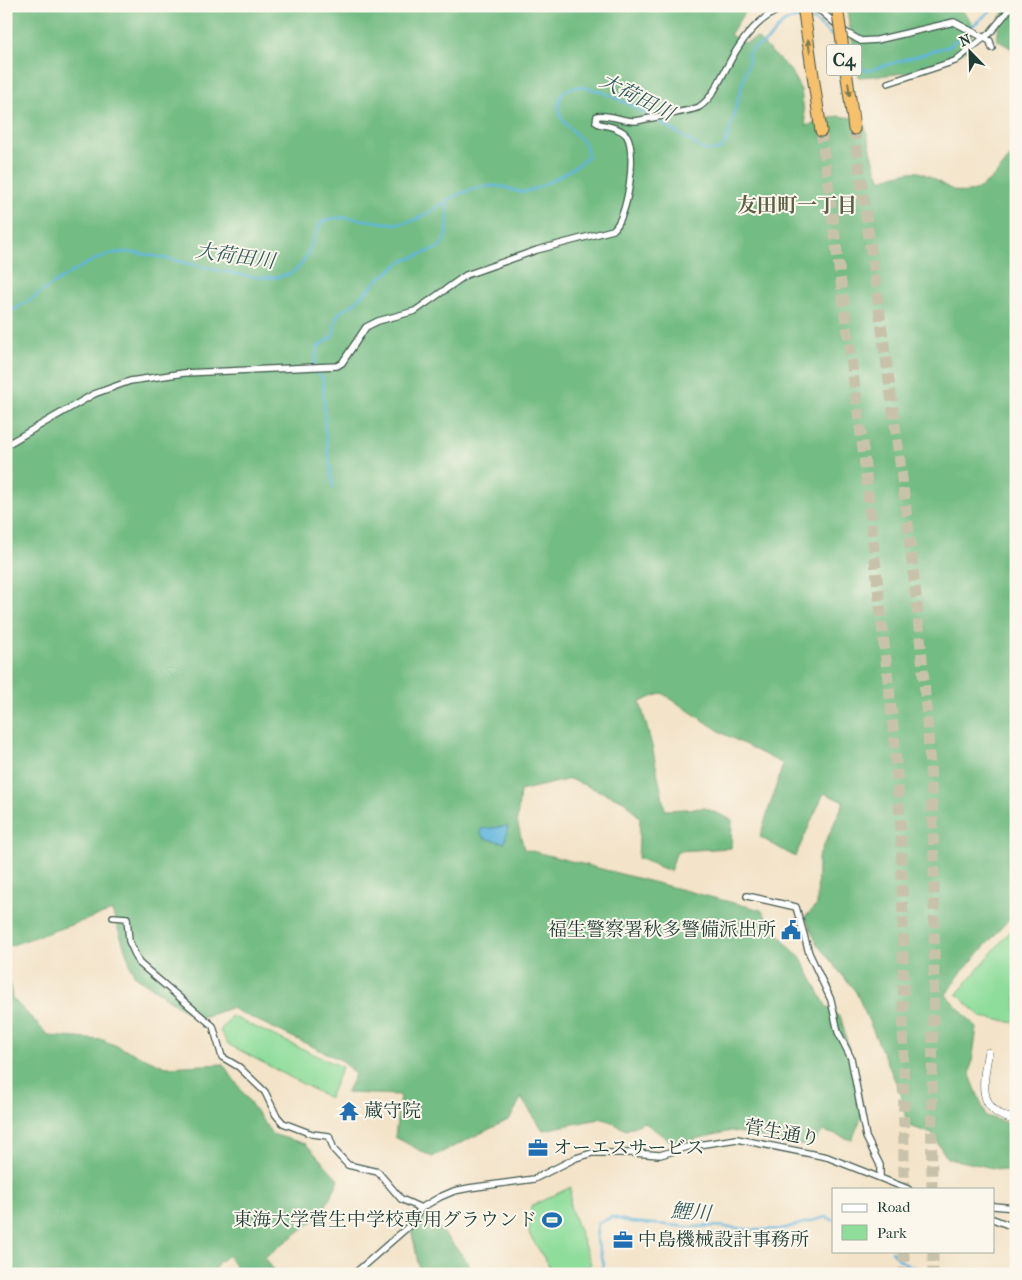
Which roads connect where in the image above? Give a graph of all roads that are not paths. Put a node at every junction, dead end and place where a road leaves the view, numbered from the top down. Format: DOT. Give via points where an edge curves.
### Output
graph roads {
  1 [pos="788,6"];
  2 [pos="803,6"];
  3 [pos="811,6"];
  4 [pos="837,6"];
  5 [pos="1012,6"];
  6 [pos="982,36"];
  7 [pos="992,48"];
  8 [pos="888,83"];
  9 [pos="854,129"];
  10 [pos="821,131"];
  11 [pos="6,445"];
  12 [pos="747,896"];
  13 [pos="113,917"];
  14 [pos="988,1053"];
  15 [pos="1016,1120"];
  16 [pos="880,1177"];
  17 [pos="906,1188"];
  18 [pos="994,1206"];
  19 [pos="421,1208"];
  20 [pos="1016,1208"];
  21 [pos="994,1219"];
  22 [pos="1016,1228"];
  23 [pos="354,1274"];
  1 -- 11 [label="street" via="766,17 747,34 706,102 692,110 640,120 603,115 595,118 599,124 623,132 631,151 631,172 620,222 608,233 536,250 466,275 415,311 366,327 342,364 337,366 184,372 130,380 94,394"];
  10 -- 2 [label="highway, C4, one-way"];
  3 -- 6 [label="street" via="861,41 954,22"];
  4 -- 9 [label="highway, C4, one-way, bridge"];
  5 -- 6 [label="street"];
  6 -- 7 [label="street" via="990,41"];
  6 -- 8 [label="street" via="955,61"];
  12 -- 16 [label="street" via="796,907 807,948 831,1000 838,1032 851,1058 866,1137 880,1164"];
  13 -- 19 [label="street" via="127,918 129,941 139,963 213,1026 222,1057 239,1067 265,1092 283,1123 312,1134 329,1136 334,1150 348,1166 378,1172 401,1199"];
  14 -- 15 [label="street" via="983,1085 985,1097 998,1114"];
  16 -- 17 [label="street, 菅生通り"];
  16 -- 19 [label="street, 菅生通り" via="827,1157 737,1139 700,1144 660,1155 584,1154 534,1179 454,1191"];
  18 -- 20 [label="street"];
  19 -- 23 [label="street, 菅生通り" via="409,1226"];
  21 -- 22 [label="street"];
}
